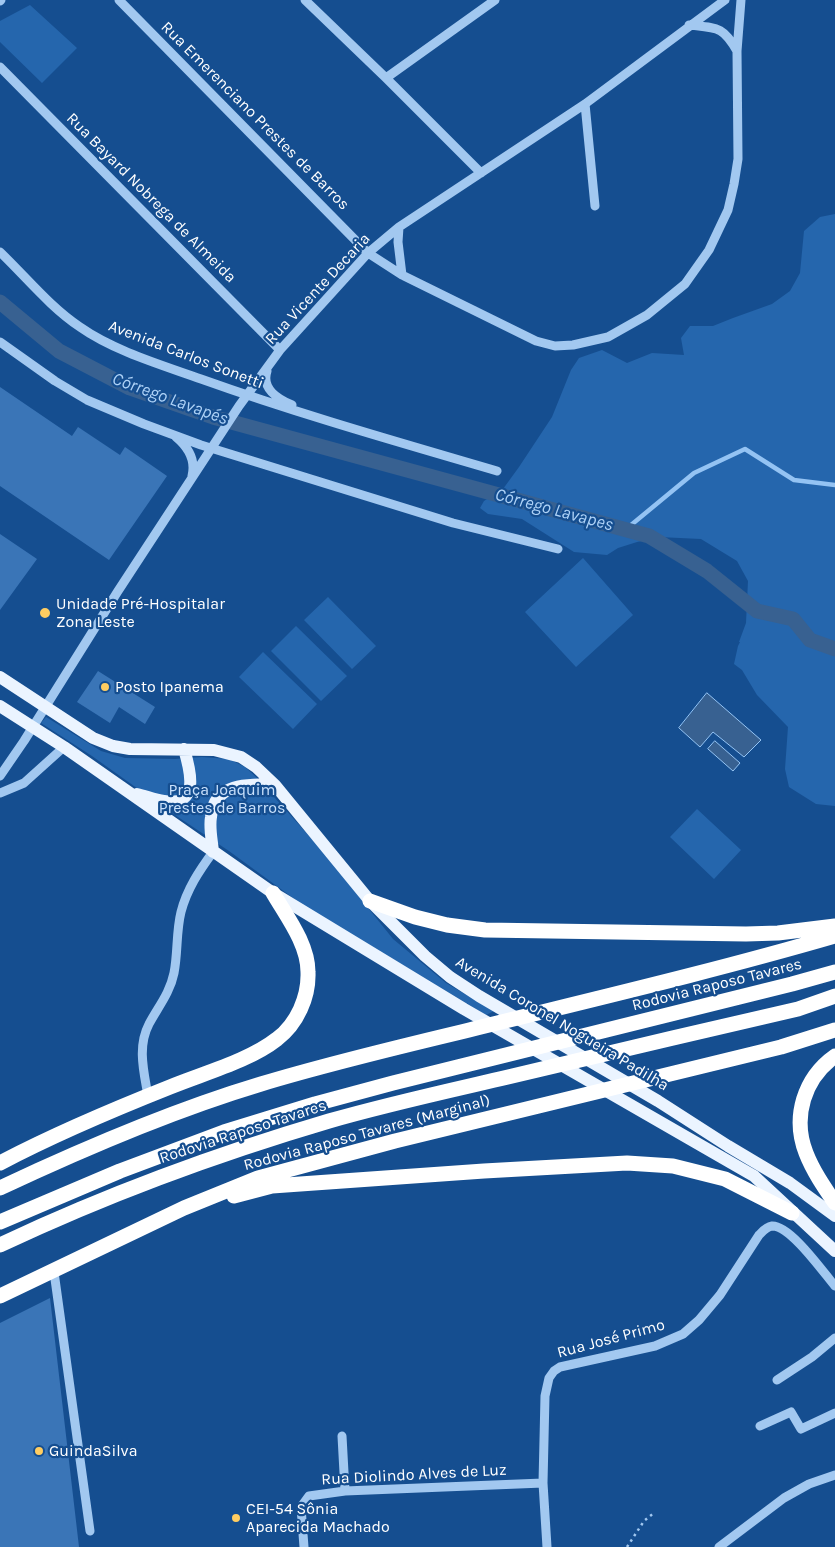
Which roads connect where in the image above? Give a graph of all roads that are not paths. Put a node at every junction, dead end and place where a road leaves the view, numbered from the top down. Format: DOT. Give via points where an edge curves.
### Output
graph roads {
  1 [pos="119,0"];
  2 [pos="304,0"];
  3 [pos="495,0"];
  4 [pos="725,0"];
  5 [pos="741,0"];
  6 [pos="690,25"];
  7 [pos="737,51"];
  8 [pos="0,67"];
  9 [pos="386,78"];
  10 [pos="585,104"];
  11 [pos="481,173"];
  12 [pos="594,206"];
  13 [pos="400,227"];
  14 [pos="0,252"];
  15 [pos="368,253"];
  16 [pos="402,275"];
  17 [pos="0,342"];
  18 [pos="280,350"];
  19 [pos="268,366"];
  20 [pos="247,395"];
  21 [pos="330,423"];
  22 [pos="172,434"];
  23 [pos="211,448"];
  24 [pos="497,471"];
  25 [pos="191,478"];
  26 [pos="558,549"];
  27 [pos="0,677"];
  28 [pos="0,706"];
  29 [pos="46,707"];
  30 [pos="32,728"];
  31 [pos="64,747"];
  32 [pos="184,749"];
  33 [pos="0,776"];
  34 [pos="275,785"];
  35 [pos="128,791"];
  36 [pos="0,793"];
  37 [pos="213,852"];
  38 [pos="273,893"];
  39 [pos="370,902"];
  40 [pos="835,926"];
  41 [pos="835,936"];
  42 [pos="835,972"];
  43 [pos="835,996"];
  44 [pos="835,1030"];
  45 [pos="835,1056"];
  46 [pos="148,1096"];
  47 [pos="0,1163"];
  48 [pos="0,1188"];
  49 [pos="835,1203"];
  50 [pos="184,1208"];
  51 [pos="792,1213"];
  52 [pos="835,1216"];
  53 [pos="0,1222"];
  54 [pos="0,1245"];
  55 [pos="835,1251"];
  56 [pos="54,1272"];
  57 [pos="835,1286"];
  58 [pos="0,1296"];
  59 [pos="835,1338"];
  60 [pos="777,1380"];
  61 [pos="835,1413"];
  62 [pos="760,1426"];
  63 [pos="342,1436"];
  64 [pos="835,1475"];
  65 [pos="543,1483"];
  66 [pos="345,1491"];
  67 [pos="90,1531"];
  68 [pos="304,1547"];
  69 [pos="547,1547"];
  70 [pos="719,1547"];
  1 -- 15 [label="street, Rua Emerenciano Prestes de Barros"];
  2 -- 9 [label="street"];
  3 -- 9 [label="street"];
  4 -- 6 [label="street, Rua Vicente Decaria"];
  5 -- 7 [label="street, Rua Emerenciano Prestes de Barros"];
  6 -- 7 [label="street" via="719,30 728,36"];
  6 -- 10 [label="street, Rua Vicente Decaria"];
  7 -- 16 [label="street, Rua Emerenciano Prestes de Barros" via="738,158 728,210 709,250 685,284 647,315 608,337 555,346 536,341"];
  8 -- 18 [label="street, Rua Bayard Nobrega de Almeida"];
  9 -- 11 [label="street"];
  10 -- 11 [label="street, Rua Vicente Decaria"];
  10 -- 12 [label="street"];
  11 -- 13 [label="street, Rua Vicente Decaria"];
  13 -- 15 [label="street, Rua Vicente Decaria"];
  13 -- 16 [label="street" via="398,242"];
  14 -- 20 [label="street, Avenida Carlos Sonetti" via="58,309 104,342"];
  15 -- 16 [label="street, Rua Emerenciano Prestes de Barros"];
  15 -- 18 [label="street, Rua Vicente Decaria"];
  17 -- 22 [label="street" via="88,400"];
  18 -- 19 [label="street, Rua Vicente Decaria"];
  19 -- 20 [label="street, Rua Vicente Decaria"];
  19 -- 21 [label="street, Avenida Carlos Sonetti" via="266,384 271,392"];
  20 -- 21 [label="street, Avenida Carlos Sonetti"];
  20 -- 23 [label="street, Rua Vicente Decaria"];
  21 -- 24 [label="street, Avenida Carlos Sonetti"];
  22 -- 23 [label="street"];
  22 -- 25 [label="street" via="189,451 193,470"];
  23 -- 25 [label="street, Rua Vicente Decaria"];
  23 -- 26 [label="street" via="452,523"];
  25 -- 29 [label="street, Rua Vicente Decaria"];
  27 -- 29 [label="main road, Avenida Coronel Nogueira Padilha"];
  28 -- 30 [label="main road, Avenida Coronel Nogueira Padilha"];
  29 -- 30 [label="street"];
  29 -- 32 [label="main road, Avenida Coronel Nogueira Padilha" via="93,738 113,746 130,750"];
  30 -- 31 [label="main road, Avenida Coronel Nogueira Padilha"];
  30 -- 33 [label="street"];
  31 -- 35 [label="main road, Avenida Coronel Nogueira Padilha"];
  31 -- 36 [label="street" via="24,783"];
  32 -- 34 [label="main road, Avenida Coronel Nogueira Padilha" via="214,750 240,757"];
  32 -- 35 [label="main road" via="191,779 183,798 163,801"];
  34 -- 37 [label="main road" via="238,786 219,797 210,816"];
  34 -- 39 [label="main road, Avenida Coronel Nogueira Padilha"];
  35 -- 37 [label="main road, Avenida Coronel Nogueira Padilha"];
  37 -- 38 [label="main road, Avenida Coronel Nogueira Padilha"];
  37 -- 46 [label="street" via="192,882 186,898 174,974 168,993 143,1041"];
  38 -- 46 [label="highway" via="306,956 308,986 294,1019 279,1038 264,1048"];
  38 -- 51 [label="main road, Avenida Coronel Nogueira Padilha" via="754,1176"];
  39 -- 40 [label="highway" via="447,925 486,930 746,934"];
  39 -- 52 [label="main road, Avenida Coronel Nogueira Padilha" via="450,977 658,1101 790,1183"];
  41 -- 48 [label="highway" via="748,961 260,1084 91,1146"];
  42 -- 53 [label="highway, Rodovia Raposo Tavares" via="324,1101 224,1132 120,1171"];
  43 -- 54 [label="highway, Rodovia Raposo Tavares" via="798,1009 330,1121 117,1194"];
  44 -- 50 [label="highway, Rodovia Raposo Tavares (Marginal)" via="781,1047 395,1141 258,1178"];
  45 -- 49 [label="highway" via="812,1080 801,1105 800,1123 806,1153"];
  46 -- 47 [label="highway" via="81,1123"];
  50 -- 51 [label="highway" via="272,1186 627,1162 673,1166 725,1179"];
  50 -- 56 [label="highway, Rodovia Raposo Tavares (Marginal)"];
  51 -- 55 [label="main road, Avenida Coronel Nogueira Padilha"];
  56 -- 58 [label="highway, Rodovia Raposo Tavares (Marginal)"];
  56 -- 67 [label="street"];
  57 -- 65 [label="street, Rua José Primo" via="791,1235 778,1227 765,1228 720,1296 683,1334 655,1346 554,1371 548,1378 545,1396"];
  59 -- 60 [label="street"];
  61 -- 62 [label="street" via="801,1429 792,1412"];
  63 -- 66 [label="street"];
  64 -- 70 [label="street" via="784,1498"];
  65 -- 66 [label="street, Rua Diolindo Alves de Luz"];
  65 -- 69 [label="street, Rua José Primo"];
  66 -- 68 [label="street, Rua Diolindo Alves de Luz" via="309,1496 304,1502 301,1508"];
}
